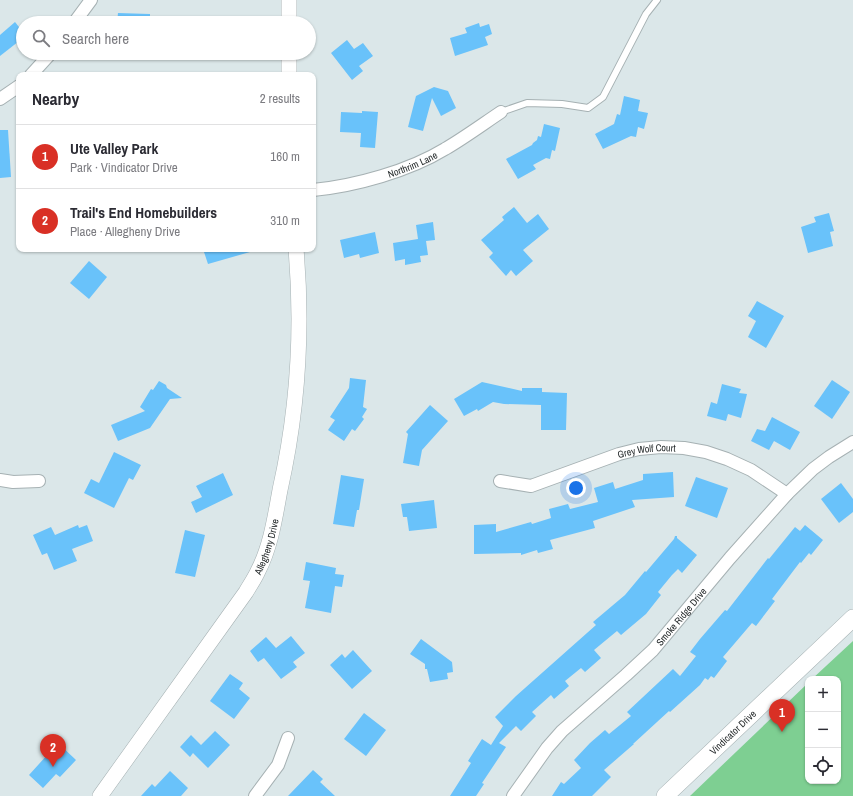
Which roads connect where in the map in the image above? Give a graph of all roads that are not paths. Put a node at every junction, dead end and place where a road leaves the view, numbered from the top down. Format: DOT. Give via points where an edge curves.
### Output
graph roads {
  1 [pos="91,0"];
  2 [pos="289,0"];
  3 [pos="657,0"];
  4 [pos="79,16"];
  5 [pos="289,16"];
  6 [pos="45,60"];
  7 [pos="289,60"];
  8 [pos="34,72"];
  9 [pos="289,72"];
  10 [pos="16,88"];
  11 [pos="0,99"];
  12 [pos="502,112"];
  13 [pos="316,190"];
  14 [pos="296,252"];
  15 [pos="853,442"];
  16 [pos="0,480"];
  17 [pos="39,481"];
  18 [pos="500,481"];
  19 [pos="787,494"];
  20 [pos="853,618"];
  21 [pos="288,738"];
  22 [pos="100,796"];
  23 [pos="255,796"];
  24 [pos="513,796"];
  25 [pos="665,796"];
  1 -- 4 [label="street"];
  2 -- 5 [label="street"];
  3 -- 12 [label="lane" via="646,14 603,97 588,108 527,103"];
  6 -- 8 [label="street"];
  7 -- 9 [label="street"];
  10 -- 11 [label="street"];
  12 -- 13 [label="street, Northrim Lane" via="445,149 408,168 359,182"];
  14 -- 22 [label="street, Allegheny Drive" via="300,330 298,378 287,459 269,544 259,571 246,592"];
  15 -- 19 [label="street, Smoke Ridge Drive" via="813,469"];
  16 -- 17 [label="street"];
  18 -- 19 [label="street, Grey Wolf Court" via="531,486 632,451 661,447 706,452 728,459 751,470"];
  19 -- 24 [label="street, Smoke Ridge Drive" via="653,650 562,731"];
  20 -- 25 [label="main road, Vindicator Drive"];
  21 -- 23 [label="street" via="278,765"];
}
